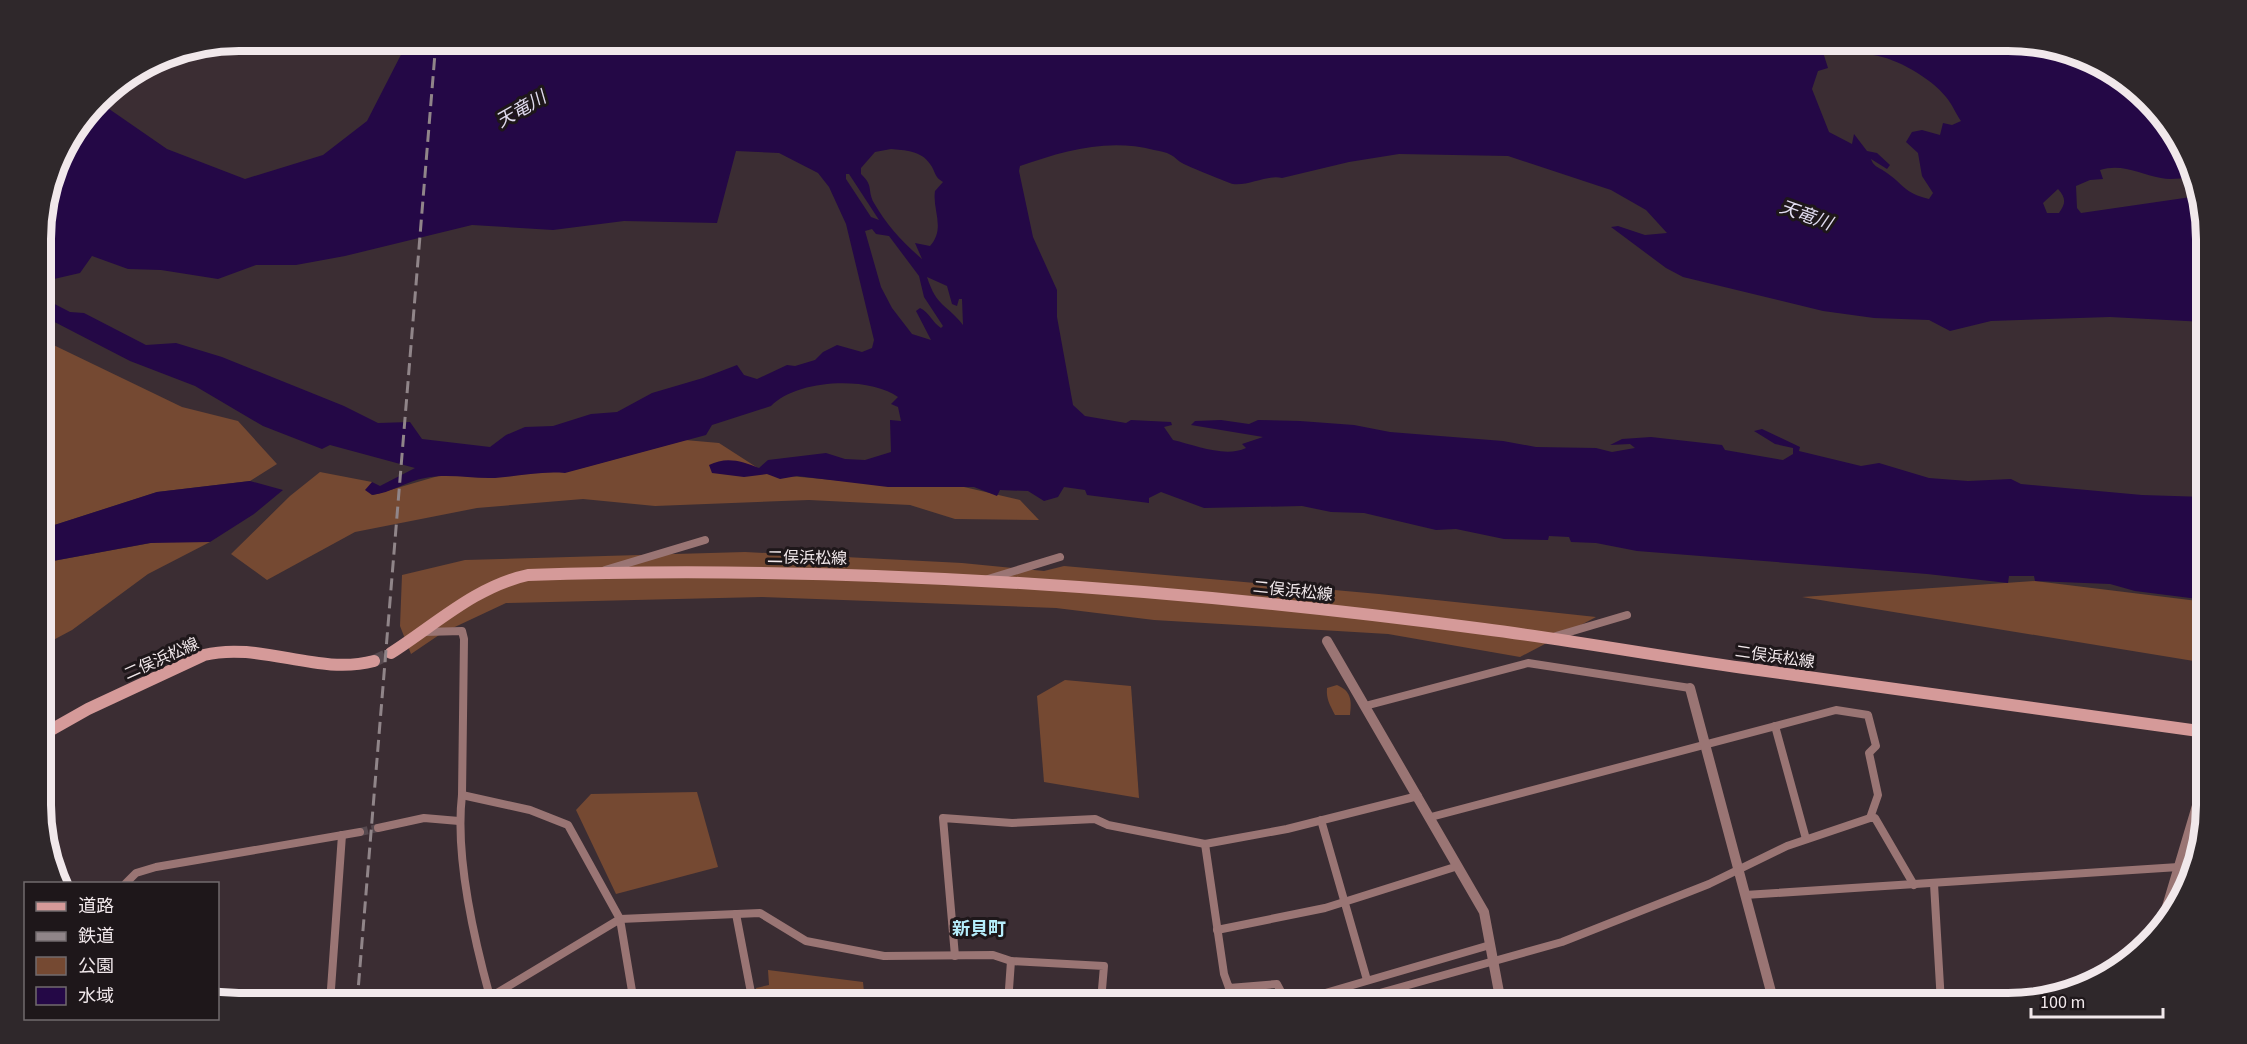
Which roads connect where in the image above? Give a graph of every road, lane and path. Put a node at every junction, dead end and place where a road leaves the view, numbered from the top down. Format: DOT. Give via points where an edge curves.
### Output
graph roads {
  1 [pos="705,540"];
  2 [pos="1060,557"];
  3 [pos="595,573"];
  4 [pos="979,582"];
  5 [pos="1627,615"];
  6 [pos="424,632"];
  7 [pos="1544,639"];
  8 [pos="1327,641"];
  9 [pos="391,653"];
  10 [pos="375,661"];
  11 [pos="1690,688"];
  12 [pos="1365,706"];
  13 [pos="1775,726"];
  14 [pos="51,730"];
  15 [pos="2196,731"];
  16 [pos="1704,744"];
  17 [pos="462,795"];
  18 [pos="1419,796"];
  19 [pos="2196,806"];
  20 [pos="1431,817"];
  21 [pos="1870,818"];
  22 [pos="1321,820"];
  23 [pos="459,821"];
  24 [pos="378,828"];
  25 [pos="360,832"];
  26 [pos="342,836"];
  27 [pos="1806,839"];
  28 [pos="1205,844"];
  29 [pos="1458,866"];
  30 [pos="2178,867"];
  31 [pos="2185,867"];
  32 [pos="1737,868"];
  33 [pos="127,882"];
  34 [pos="1934,884"];
  35 [pos="1914,885"];
  36 [pos="1745,895"];
  37 [pos="1346,902"];
  38 [pos="2166,906"];
  39 [pos="736,914"];
  40 [pos="620,919"];
  41 [pos="1217,930"];
  42 [pos="1490,945"];
  43 [pos="955,956"];
  44 [pos="1494,960"];
  45 [pos="1011,961"];
  46 [pos="1367,980"];
  47 [pos="331,993"];
  48 [pos="486,993"];
  49 [pos="499,993"];
  50 [pos="632,993"];
  51 [pos="751,993"];
  52 [pos="1009,993"];
  53 [pos="1103,993"];
  54 [pos="1283,993"];
  55 [pos="1323,993"];
  56 [pos="1379,993"];
  57 [pos="1499,993"];
  58 [pos="1771,993"];
  59 [pos="1940,993"];
  1 -- 3 [label="street"];
  2 -- 4 [label="street"];
  3 -- 4 [label="main road, 二俣浜松線" via="832,574"];
  3 -- 6 [label="main road, 二俣浜松線" via="508,579"];
  4 -- 7 [label="main road, 二俣浜松線" via="1260,603"];
  5 -- 7 [label="street"];
  6 -- 9 [label="main road, 二俣浜松線"];
  6 -- 17 [label="street" via="454,629 462,631 464,639"];
  7 -- 15 [label="main road, 二俣浜松線"];
  8 -- 12 [label="street"];
  10 -- 14 [label="main road, 二俣浜松線" via="328,665 219,651"];
  11 -- 12 [label="street" via="1528,663"];
  11 -- 16 [label="street"];
  12 -- 18 [label="street"];
  13 -- 16 [label="street"];
  13 -- 21 [label="street" via="1836,710 1868,715 1876,746 1869,753 1878,795"];
  13 -- 27 [label="street"];
  16 -- 20 [label="street"];
  16 -- 32 [label="street"];
  17 -- 23 [label="street"];
  17 -- 40 [label="street" via="530,810 568,825"];
  18 -- 20 [label="street"];
  18 -- 22 [label="street"];
  19 -- 30 [label="street"];
  20 -- 29 [label="street"];
  21 -- 27 [label="street"];
  21 -- 35 [label="street" via="1875,818"];
  22 -- 28 [label="street"];
  22 -- 37 [label="street"];
  23 -- 24 [label="street" via="424,818"];
  23 -- 48 [label="street" via="475,944"];
  25 -- 26 [label="street"];
  26 -- 33 [label="street" via="156,867 136,873"];
  26 -- 47 [label="street"];
  27 -- 32 [label="street"];
  28 -- 41 [label="street"];
  28 -- 43 [label="street" via="1095,819 1012,823 943,818"];
  29 -- 37 [label="street"];
  29 -- 42 [label="street" via="1484,912"];
  30 -- 31 [label="street"];
  30 -- 34 [label="street"];
  30 -- 38 [label="street"];
  32 -- 36 [label="street"];
  32 -- 44 [label="street" via="1708,884 1562,942"];
  34 -- 35 [label="street"];
  34 -- 59 [label="street"];
  35 -- 36 [label="street"];
  36 -- 58 [label="street"];
  37 -- 41 [label="street"];
  37 -- 46 [label="street"];
  39 -- 40 [label="street"];
  39 -- 43 [label="street" via="760,913 806,941 884,956"];
  39 -- 51 [label="street"];
  40 -- 49 [label="street"];
  40 -- 50 [label="street"];
  41 -- 54 [label="street" via="1229,988 1277,984"];
  42 -- 44 [label="street"];
  42 -- 46 [label="street"];
  43 -- 45 [label="street" via="993,955"];
  44 -- 56 [label="street"];
  44 -- 57 [label="street"];
  45 -- 52 [label="street"];
  45 -- 53 [label="street" via="1104,966"];
  46 -- 55 [label="street"];
}
